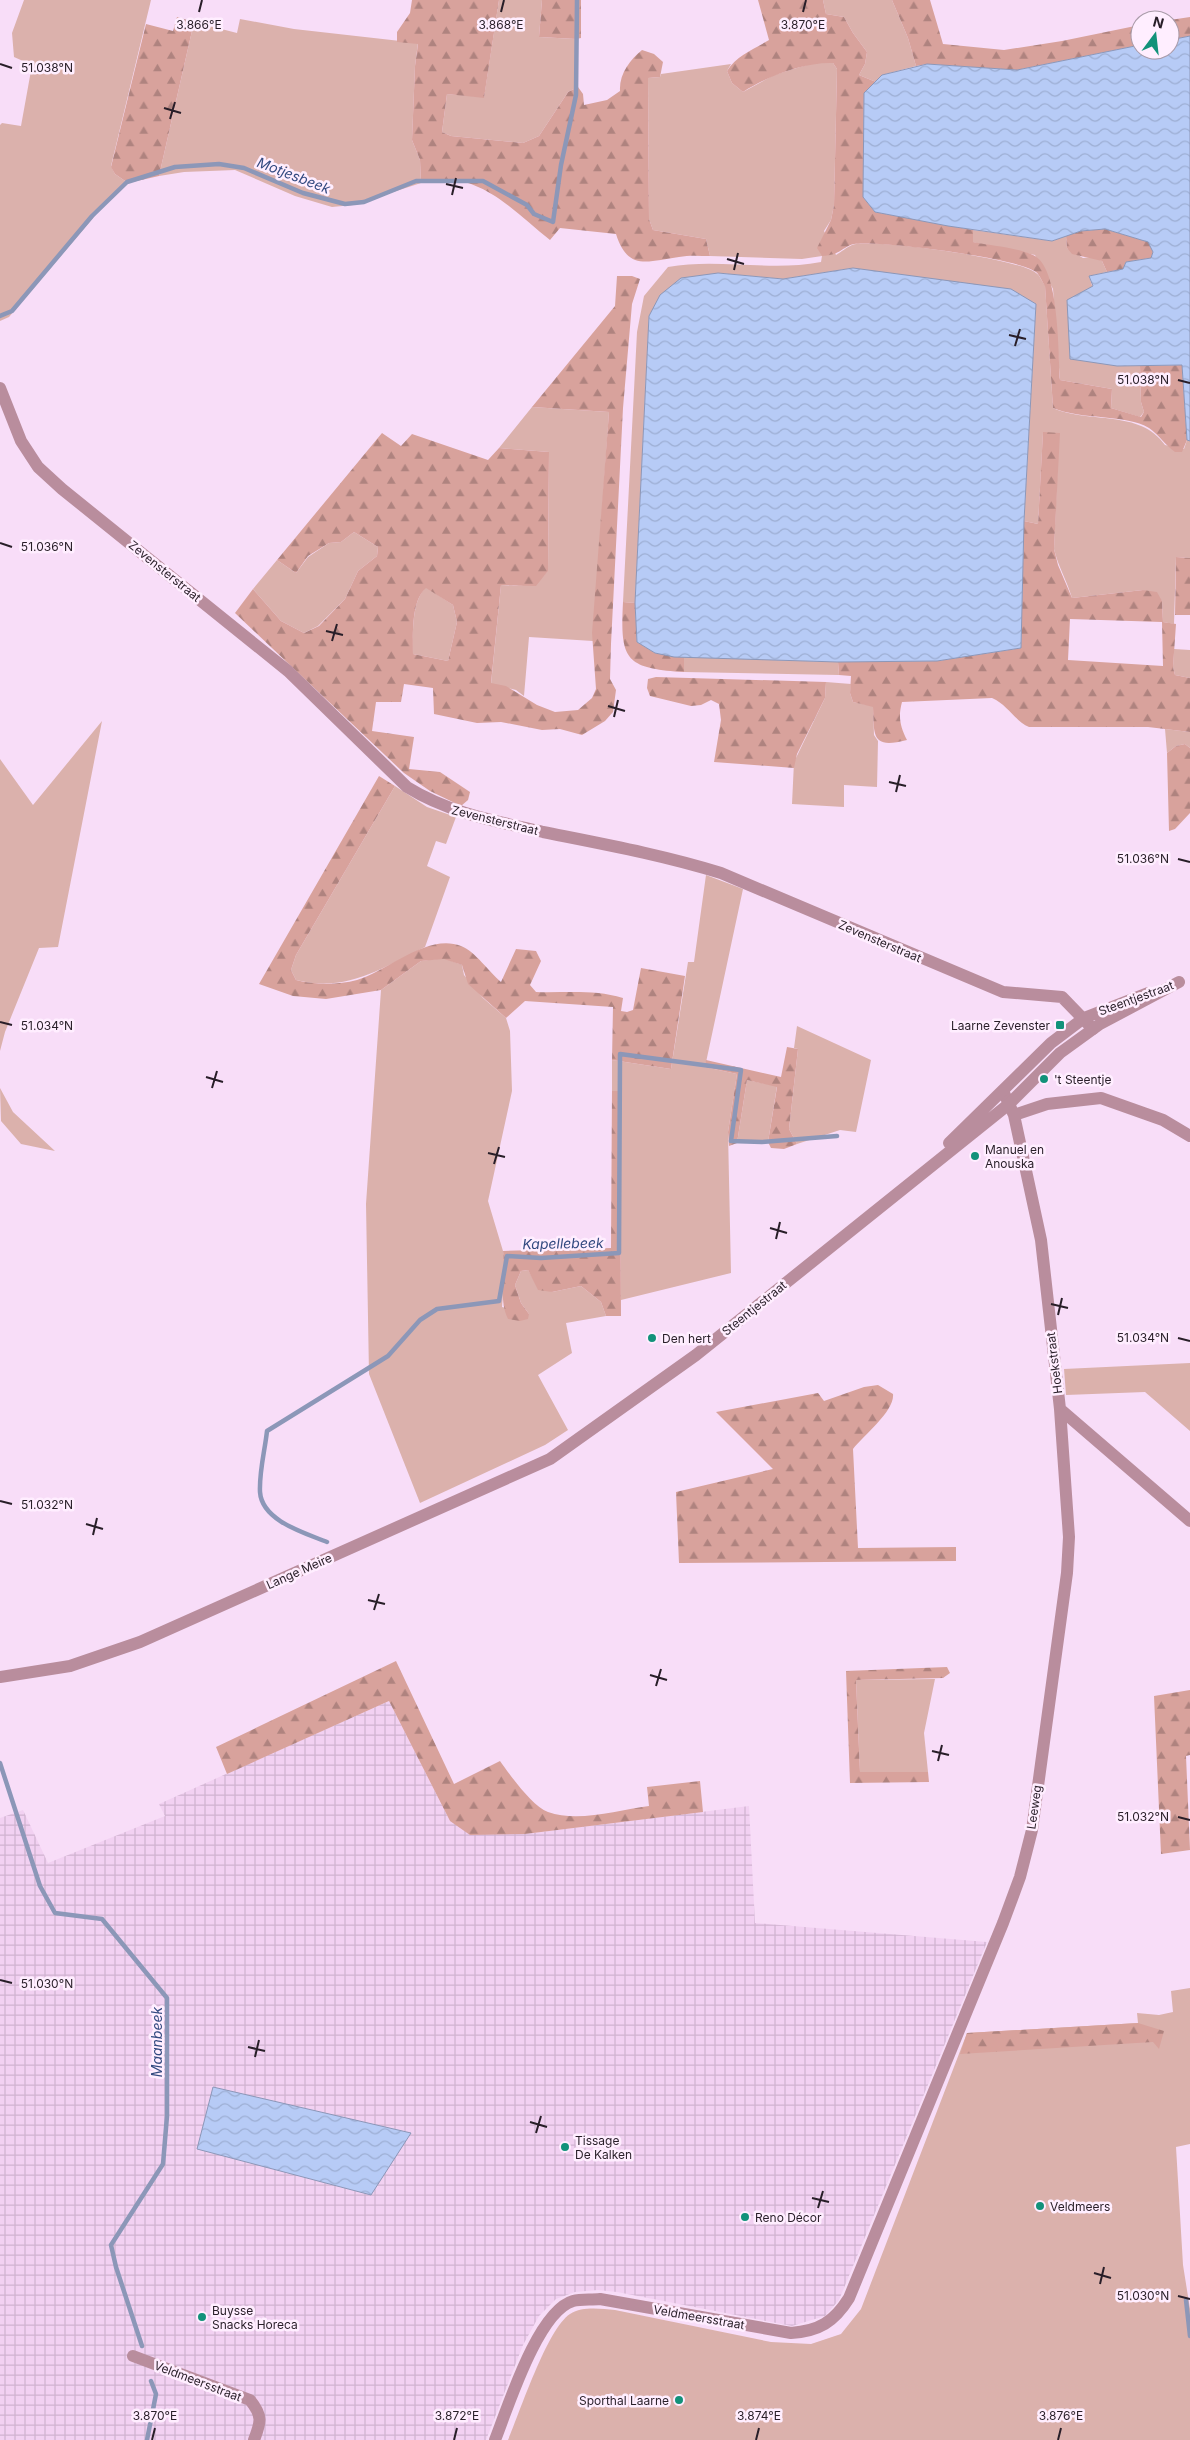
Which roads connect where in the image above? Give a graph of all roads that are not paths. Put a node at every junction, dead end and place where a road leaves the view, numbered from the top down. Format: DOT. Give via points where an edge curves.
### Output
graph roads {
  1 [pos="0,388"];
  2 [pos="1185,980"];
  3 [pos="1084,1018"];
  4 [pos="1093,1030"];
  5 [pos="1003,1091"];
  6 [pos="1012,1110"];
  7 [pos="1190,1136"];
  8 [pos="894,1196"];
  9 [pos="1060,1409"];
  10 [pos="586,1434"];
  11 [pos="1190,1521"];
  12 [pos="0,1677"];
  13 [pos="896,2182"];
  14 [pos="133,2356"];
  15 [pos="254,2440"];
  16 [pos="495,2440"];
  1 -- 3 [label="street, Zevensterstraat" via="20,441 38,467 62,490 268,654 406,787 424,798 475,817 683,861 721,873 995,989 1062,997"];
  2 -- 3 [label="street, Steentjestraat"];
  2 -- 4 [label="street, Steentjestraat"];
  3 -- 4 [label="street, Zevensterstraat"];
  3 -- 5 [label="street, Steentjestraat" via="1052,1043"];
  4 -- 6 [label="street, Steentjestraat" via="1060,1053"];
  5 -- 6 [label="street, Hoekstraat"];
  5 -- 8 [label="street, Steentjestraat"];
  6 -- 7 [label="street" via="1101,1098 1162,1120"];
  6 -- 8 [label="street, Steentjestraat"];
  6 -- 9 [label="street, Hoekstraat" via="1041,1240"];
  8 -- 10 [label="street, Steentjestraat" via="696,1355"];
  9 -- 11 [label="street, Hoekstraat"];
  9 -- 13 [label="street, Leeweg" via="1069,1537 1067,1573 1032,1830 1020,1877 1003,1923"];
  10 -- 12 [label="street, Lange Meire" via="550,1459 140,1642 70,1666"];
  13 -- 16 [label="street, Veldmeersstraat" via="850,2298 826,2324 810,2332 791,2333 600,2299 571,2301 550,2317 537,2338"];
  14 -- 15 [label="street, Veldmeersstraat" via="250,2400 258,2410 260,2423"];
}
